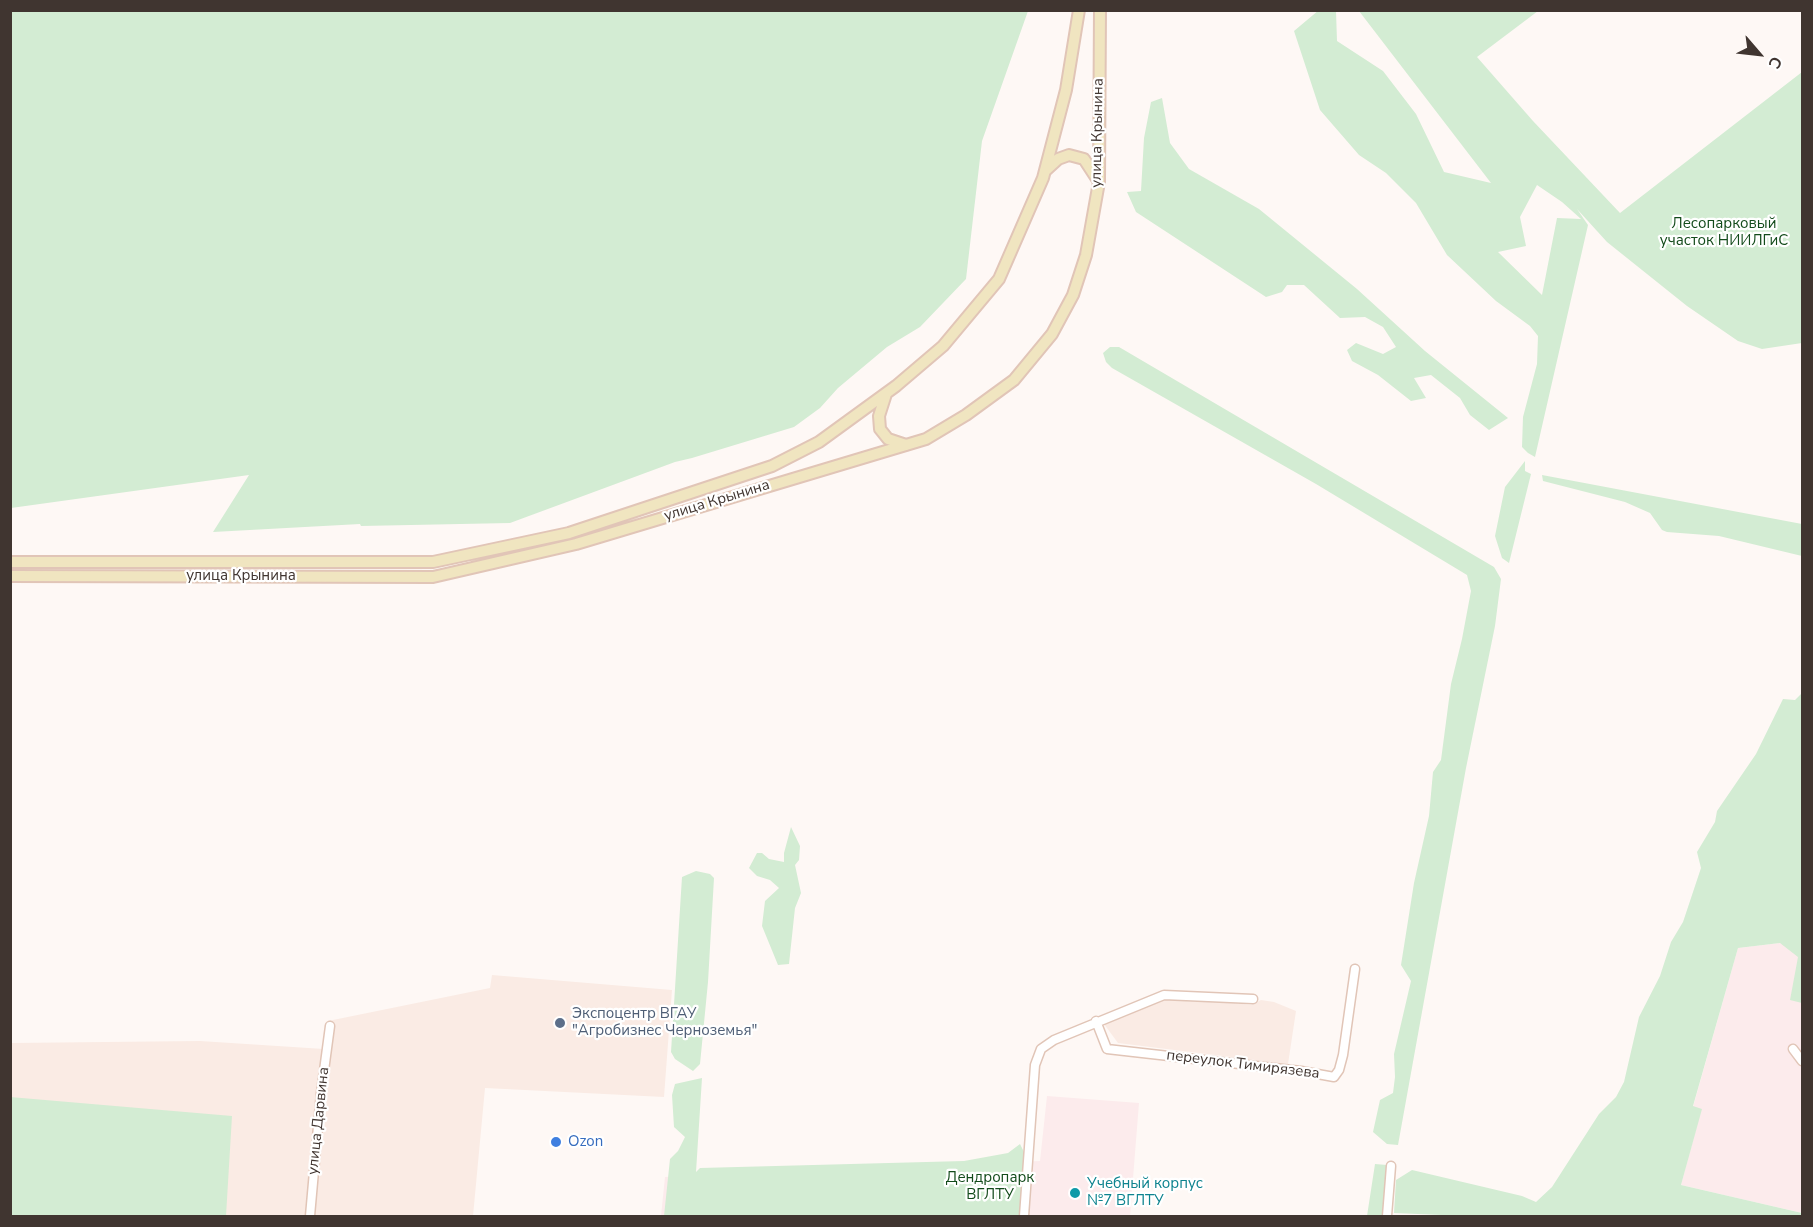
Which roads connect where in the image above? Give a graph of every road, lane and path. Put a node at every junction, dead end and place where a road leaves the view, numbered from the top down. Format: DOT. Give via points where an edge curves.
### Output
graph roads {
  1 [pos="1079,10"];
  2 [pos="1100,10"];
  3 [pos="1045,171"];
  4 [pos="1099,182"];
  5 [pos="886,394"];
  6 [pos="906,445"];
  7 [pos="10,562"];
  8 [pos="10,576"];
  9 [pos="1356,969"];
  10 [pos="1253,999"];
  11 [pos="1096,1022"];
  12 [pos="330,1026"];
  13 [pos="1794,1049"];
  14 [pos="1803,1061"];
  15 [pos="1391,1166"];
  16 [pos="310,1216"];
  17 [pos="1024,1216"];
  18 [pos="1387,1216"];
  1 -- 3 [label="main road, улица Крынина" via="1066,90"];
  2 -- 4 [label="main road, улица Крынина"];
  3 -- 4 [label="main road" via="1069,155 1084,159"];
  3 -- 5 [label="main road, улица Крынина" via="999,279 942,346"];
  4 -- 6 [label="main road, улица Крынина" via="1086,255 1073,295 1052,334 1014,380 966,415 926,439"];
  5 -- 6 [label="main road" via="879,416 880,429 888,439"];
  5 -- 7 [label="main road, улица Крынина" via="819,442 772,466 569,533 433,562"];
  6 -- 8 [label="main road, улица Крынина" via="576,544 433,577"];
  9 -- 11 [label="street, переулок Тимирязева" via="1335,1077 1107,1048"];
  10 -- 11 [label="street" via="1164,995"];
  11 -- 17 [label="street" via="1041,1049 1035,1065"];
  12 -- 16 [label="street, улица Дарвина"];
  13 -- 14 [label="street"];
  15 -- 18 [label="street"];
}
